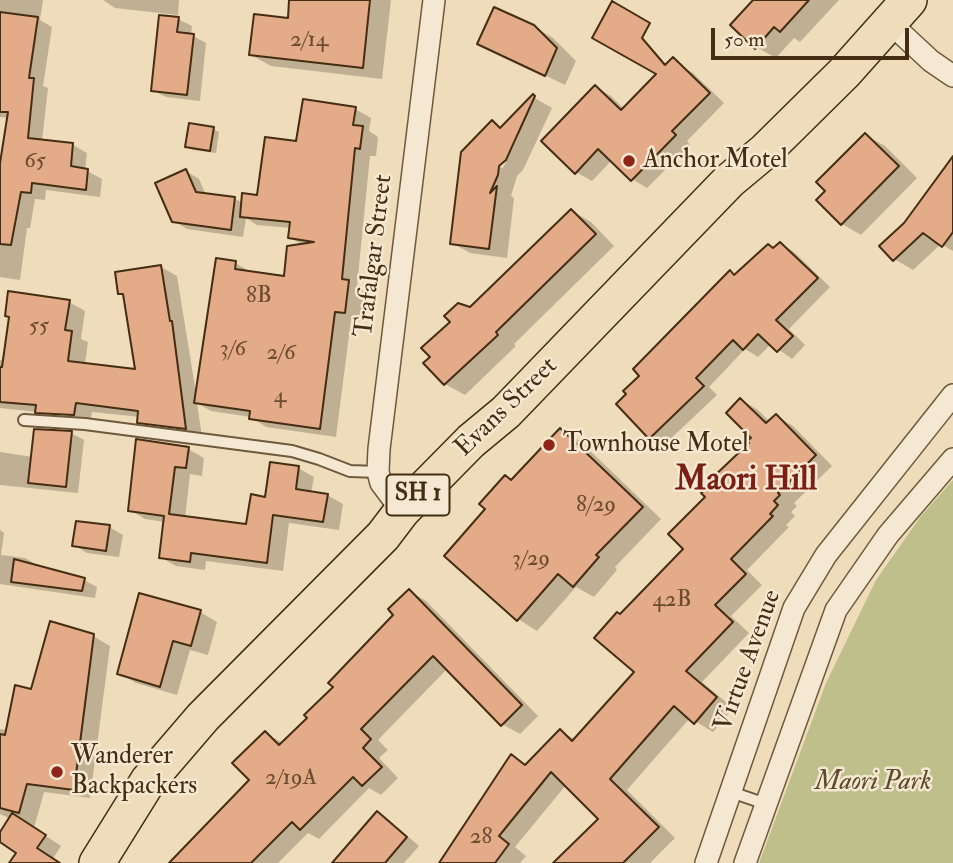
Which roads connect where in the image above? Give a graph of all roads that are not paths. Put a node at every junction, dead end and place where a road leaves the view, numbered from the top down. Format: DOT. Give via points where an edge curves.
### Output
graph roads {
  1 [pos="434,0"];
  2 [pos="899,11"];
  3 [pos="953,76"];
  4 [pos="953,395"];
  5 [pos="24,420"];
  6 [pos="953,458"];
  7 [pos="378,472"];
  8 [pos="402,511"];
  9 [pos="731,792"];
  10 [pos="766,804"];
  11 [pos="97,863"];
  12 [pos="706,863"];
  13 [pos="745,863"];
  1 -- 7 [label="street, Trafalgar Street"];
  2 -- 3 [label="street" via="931,61"];
  2 -- 8 [label="highway, Evans Street / SH 1" via="844,73 729,181 506,412"];
  4 -- 9 [label="street, Virtue Avenue" via="826,555 794,608"];
  5 -- 7 [label="lane" via="292,452 350,471"];
  6 -- 10 [label="street" via="888,535 836,610"];
  7 -- 8 [label="street" via="386,492"];
  8 -- 11 [label="highway, Evans Street / SH 1" via="383,536 173,750"];
  9 -- 10 [label="lane"];
  9 -- 12 [label="street, Virtue Avenue"];
  10 -- 13 [label="street"];
}
